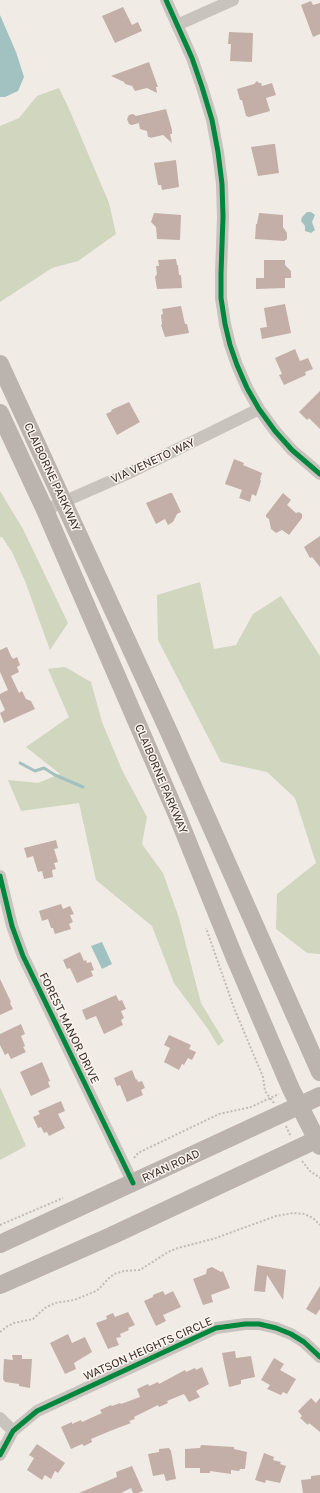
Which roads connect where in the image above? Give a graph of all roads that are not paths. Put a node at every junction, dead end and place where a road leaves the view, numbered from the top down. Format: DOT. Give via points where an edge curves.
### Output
graph roads {
  1 [pos="166,0"];
  2 [pos="233,0"];
  3 [pos="177,25"];
  4 [pos="0,364"];
  5 [pos="259,410"];
  6 [pos="0,412"];
  7 [pos="320,474"];
  8 [pos="63,502"];
  9 [pos="45,510"];
  10 [pos="0,876"];
  11 [pos="320,1072"];
  12 [pos="320,1096"];
  13 [pos="299,1105"];
  14 [pos="319,1141"];
  15 [pos="134,1183"];
  16 [pos="0,1244"];
  17 [pos="0,1285"];
  18 [pos="320,1357"];
  19 [pos="0,1418"];
  20 [pos="13,1431"];
  21 [pos="0,1455"];
  1 -- 3 [label="street"];
  2 -- 3 [label="street"];
  3 -- 5 [label="street" via="202,87 218,152 223,217 221,298 225,324 237,365"];
  4 -- 8 [label="main road, CLAIBORNE PARKWAY"];
  5 -- 7 [label="street" via="292,450"];
  5 -- 8 [label="street, VIA VENETO WAY"];
  6 -- 9 [label="main road, CLAIBORNE PARKWAY"];
  8 -- 9 [label="street, VIA VENETO WAY"];
  8 -- 11 [label="main road, CLAIBORNE PARKWAY" via="169,732"];
  9 -- 13 [label="main road, CLAIBORNE PARKWAY" via="177,814 237,963"];
  10 -- 15 [label="street, FOREST MANOR DRIVE" via="12,926 23,956"];
  12 -- 13 [label="main road, RYAN ROAD"];
  13 -- 14 [label="main road, CLAIBORNE PARKWAY"];
  13 -- 15 [label="main road, RYAN ROAD"];
  14 -- 17 [label="main road"];
  15 -- 16 [label="main road, RYAN ROAD"];
  18 -- 20 [label="street, WATSON HEIGHTS CIRCLE" via="304,1342 276,1328 245,1324 216,1328 37,1411"];
  19 -- 20 [label="street"];
  20 -- 21 [label="street, WATSON HEIGHTS CIRCLE"];
}
